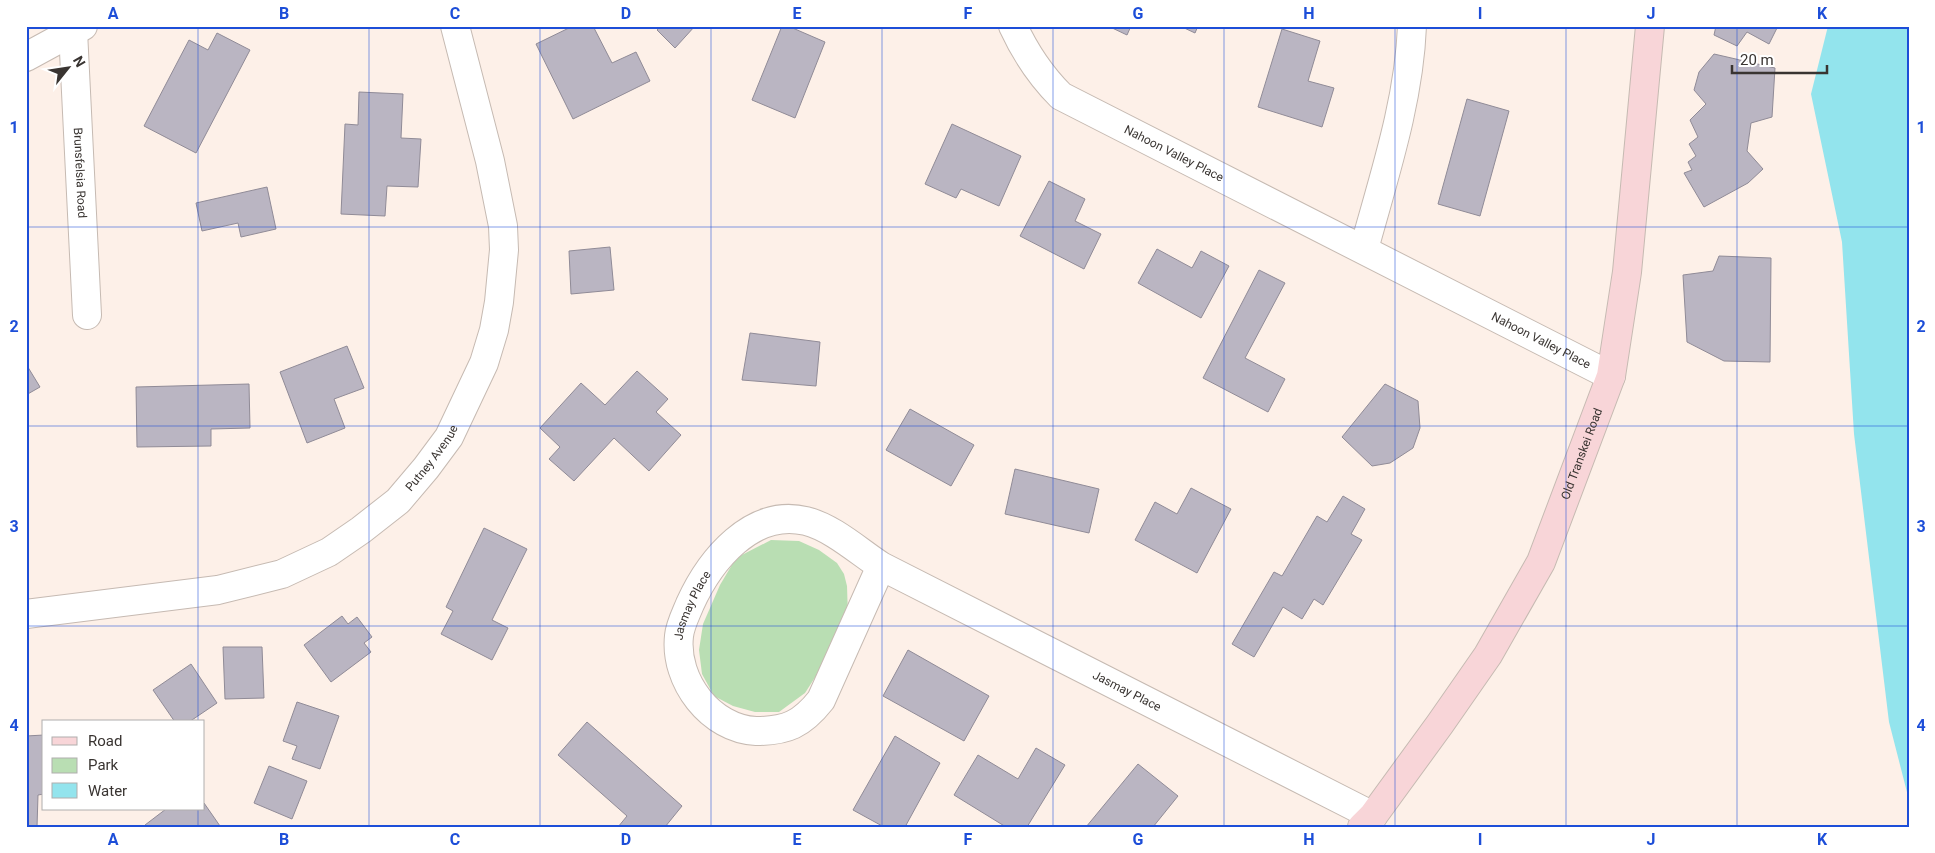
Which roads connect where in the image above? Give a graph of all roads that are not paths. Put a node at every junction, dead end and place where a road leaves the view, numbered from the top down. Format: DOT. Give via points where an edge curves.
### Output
graph roads {
  1 [pos="455,26"];
  2 [pos="1013,26"];
  3 [pos="1412,26"];
  4 [pos="1650,26"];
  5 [pos="78,29"];
  6 [pos="26,57"];
  7 [pos="1364,249"];
  8 [pos="87,315"];
  9 [pos="1610,376"];
  10 [pos="881,566"];
  11 [pos="26,614"];
  12 [pos="1367,821"];
  1 -- 11 [label="street, Putney Avenue" via="492,169 503,226 504,250 494,330 484,363 449,437 398,501 328,552 282,574 218,590"];
  2 -- 7 [label="street, Nahoon Valley Place" via="1040,72 1061,96"];
  3 -- 7 [label="street" via="1411,57 1402,106"];
  4 -- 9 [label="main road, Old Transkei Road" via="1627,272"];
  5 -- 6 [label="street, Brunsfelsia Road"];
  5 -- 8 [label="street, Brunsfelsia Road"];
  7 -- 9 [label="street, Nahoon Valley Place"];
  9 -- 12 [label="main road, Old Transkei Road" via="1541,562 1528,587 1488,655"];
  10 -- 10 [label="street, Jasmay Place" via="833,533 807,522 773,520 736,539 713,564 696,592 679,635 683,669 700,701 711,714 738,729 771,731 799,723 821,700"];
  10 -- 12 [label="street, Jasmay Place"];
}
